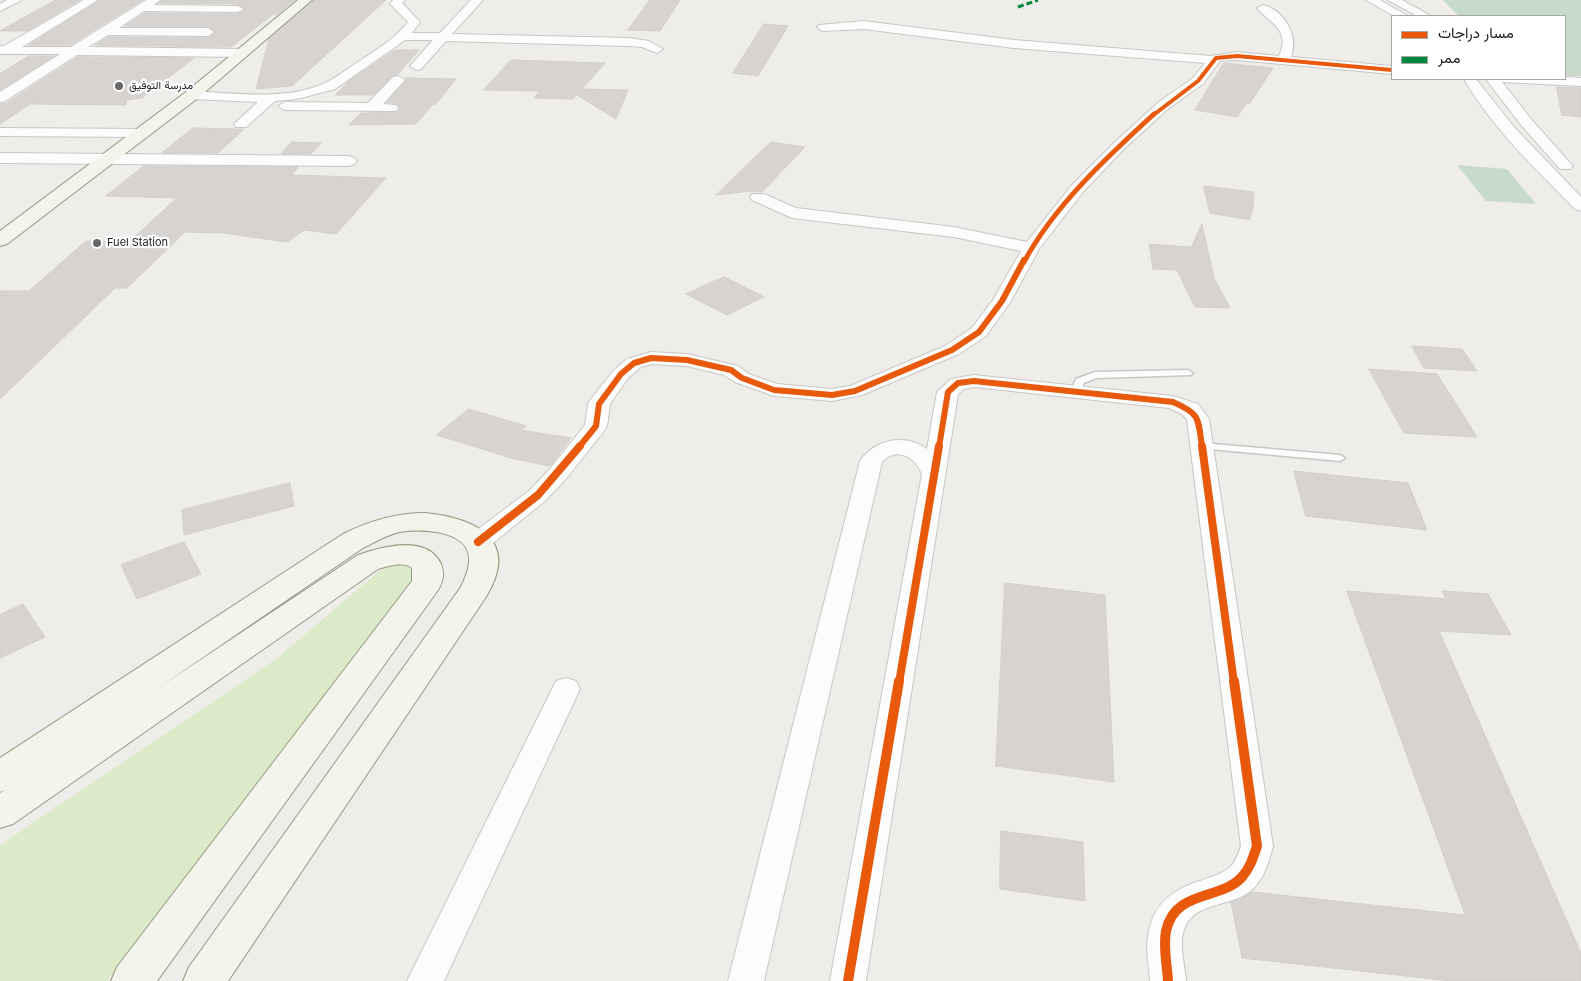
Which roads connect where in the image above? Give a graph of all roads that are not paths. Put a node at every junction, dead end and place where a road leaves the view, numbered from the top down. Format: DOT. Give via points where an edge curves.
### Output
graph roads {
  1 [pos="16,0"];
  2 [pos="92,0"];
  3 [pos="154,0"];
  4 [pos="250,0"];
  5 [pos="306,0"];
  6 [pos="399,0"];
  7 [pos="477,0"];
  8 [pos="1372,0"];
  9 [pos="1394,0"];
  10 [pos="0,8"];
  11 [pos="141,8"];
  12 [pos="238,8"];
  13 [pos="1263,8"];
  14 [pos="1400,15"];
  15 [pos="1423,15"];
  16 [pos="216,26"];
  17 [pos="824,27"];
  18 [pos="106,31"];
  19 [pos="402,36"];
  20 [pos="444,36"];
  21 [pos="657,48"];
  22 [pos="3,50"];
  23 [pos="74,51"];
  24 [pos="180,52"];
  25 [pos="243,53"];
  26 [pos="1215,60"];
  27 [pos="1283,60"];
  28 [pos="416,66"];
  29 [pos="1391,70"];
  30 [pos="398,80"];
  31 [pos="1471,80"];
  32 [pos="1494,80"];
  33 [pos="1530,80"];
  34 [pos="1581,82"];
  35 [pos="192,95"];
  36 [pos="0,98"];
  37 [pos="266,102"];
  38 [pos="371,108"];
  39 [pos="391,108"];
  40 [pos="241,124"];
  41 [pos="0,132"];
  42 [pos="136,137"];
  43 [pos="0,143"];
  44 [pos="0,158"];
  45 [pos="108,159"];
  46 [pos="349,161"];
  47 [pos="1573,175"];
  48 [pos="758,197"];
  49 [pos="1581,206"];
  50 [pos="0,240"];
  51 [pos="1032,248"];
  52 [pos="1188,373"];
  53 [pos="1076,391"];
  54 [pos="942,433"];
  55 [pos="1202,446"];
  56 [pos="904,447"];
  57 [pos="1340,458"];
  58 [pos="934,474"];
  59 [pos="478,542"];
  60 [pos="566,689"];
  61 [pos="0,777"];
  62 [pos="0,814"];
  63 [pos="132,981"];
  64 [pos="204,981"];
  65 [pos="425,981"];
  66 [pos="746,981"];
  67 [pos="848,981"];
  68 [pos="1168,981"];
  1 -- 10 [label="street"];
  2 -- 22 [label="street"];
  3 -- 11 [label="street"];
  4 -- 12 [label="street"];
  5 -- 25 [label="main road"];
  6 -- 19 [label="street" via="396,4 414,22"];
  7 -- 20 [label="street"];
  8 -- 14 [label="street"];
  9 -- 15 [label="street"];
  11 -- 12 [label="street"];
  11 -- 18 [label="street"];
  12 -- 16 [label="street"];
  13 -- 27 [label="street" via="1288,33 1290,42"];
  16 -- 18 [label="street"];
  16 -- 24 [label="street"];
  17 -- 26 [label="street" via="864,25 1007,43"];
  18 -- 23 [label="street"];
  19 -- 20 [label="street"];
  19 -- 37 [label="street" via="330,86"];
  20 -- 21 [label="street" via="629,42"];
  20 -- 28 [label="street"];
  22 -- 23 [label="street"];
  23 -- 24 [label="street"];
  23 -- 36 [label="street"];
  24 -- 25 [label="street"];
  25 -- 35 [label="main road"];
  26 -- 27 [label="street" via="1230,56"];
  26 -- 51 [label="street" via="1198,81 1164,105 1077,189"];
  27 -- 29 [label="street"];
  30 -- 38 [label="street"];
  31 -- 49 [label="street" via="1504,124"];
  32 -- 47 [label="street"];
  33 -- 34 [label="street"];
  35 -- 37 [label="street"];
  35 -- 42 [label="main road"];
  37 -- 38 [label="street"];
  37 -- 40 [label="street"];
  38 -- 39 [label="street"];
  41 -- 42 [label="street"];
  42 -- 43 [label="street"];
  42 -- 45 [label="main road"];
  44 -- 45 [label="street"];
  45 -- 46 [label="street"];
  45 -- 50 [label="main road"];
  48 -- 51 [label="street" via="792,212 954,232"];
  51 -- 59 [label="street" via="1002,301 979,332 952,350 856,391 832,395 774,390 742,378 731,370 687,360 652,358 634,363 621,374 598,404 596,426 557,475 538,495"];
  52 -- 53 [label="lane" via="1095,375 1080,381"];
  53 -- 54 [label="street" via="974,381 958,384 948,392"];
  53 -- 55 [label="street" via="1164,400 1182,405 1196,414"];
  54 -- 56 [label="street"];
  54 -- 58 [label="street"];
  55 -- 57 [label="lane"];
  55 -- 68 [label="street" via="1257,846 1255,861 1238,882 1225,889 1196,896 1174,912 1165,936"];
  56 -- 58 [label="street" via="924,456 933,467"];
  56 -- 66 [label="street" via="881,450 871,461"];
  58 -- 67 [label="street"];
  59 -- 61 [label="main road" via="456,527 432,522 406,522 369,532"];
  59 -- 64 [label="main road" via="486,564 476,590"];
  60 -- 65 [label="street"];
  62 -- 63 [label="main road" via="368,562 392,554 423,560 428,567 427,583"];
}
